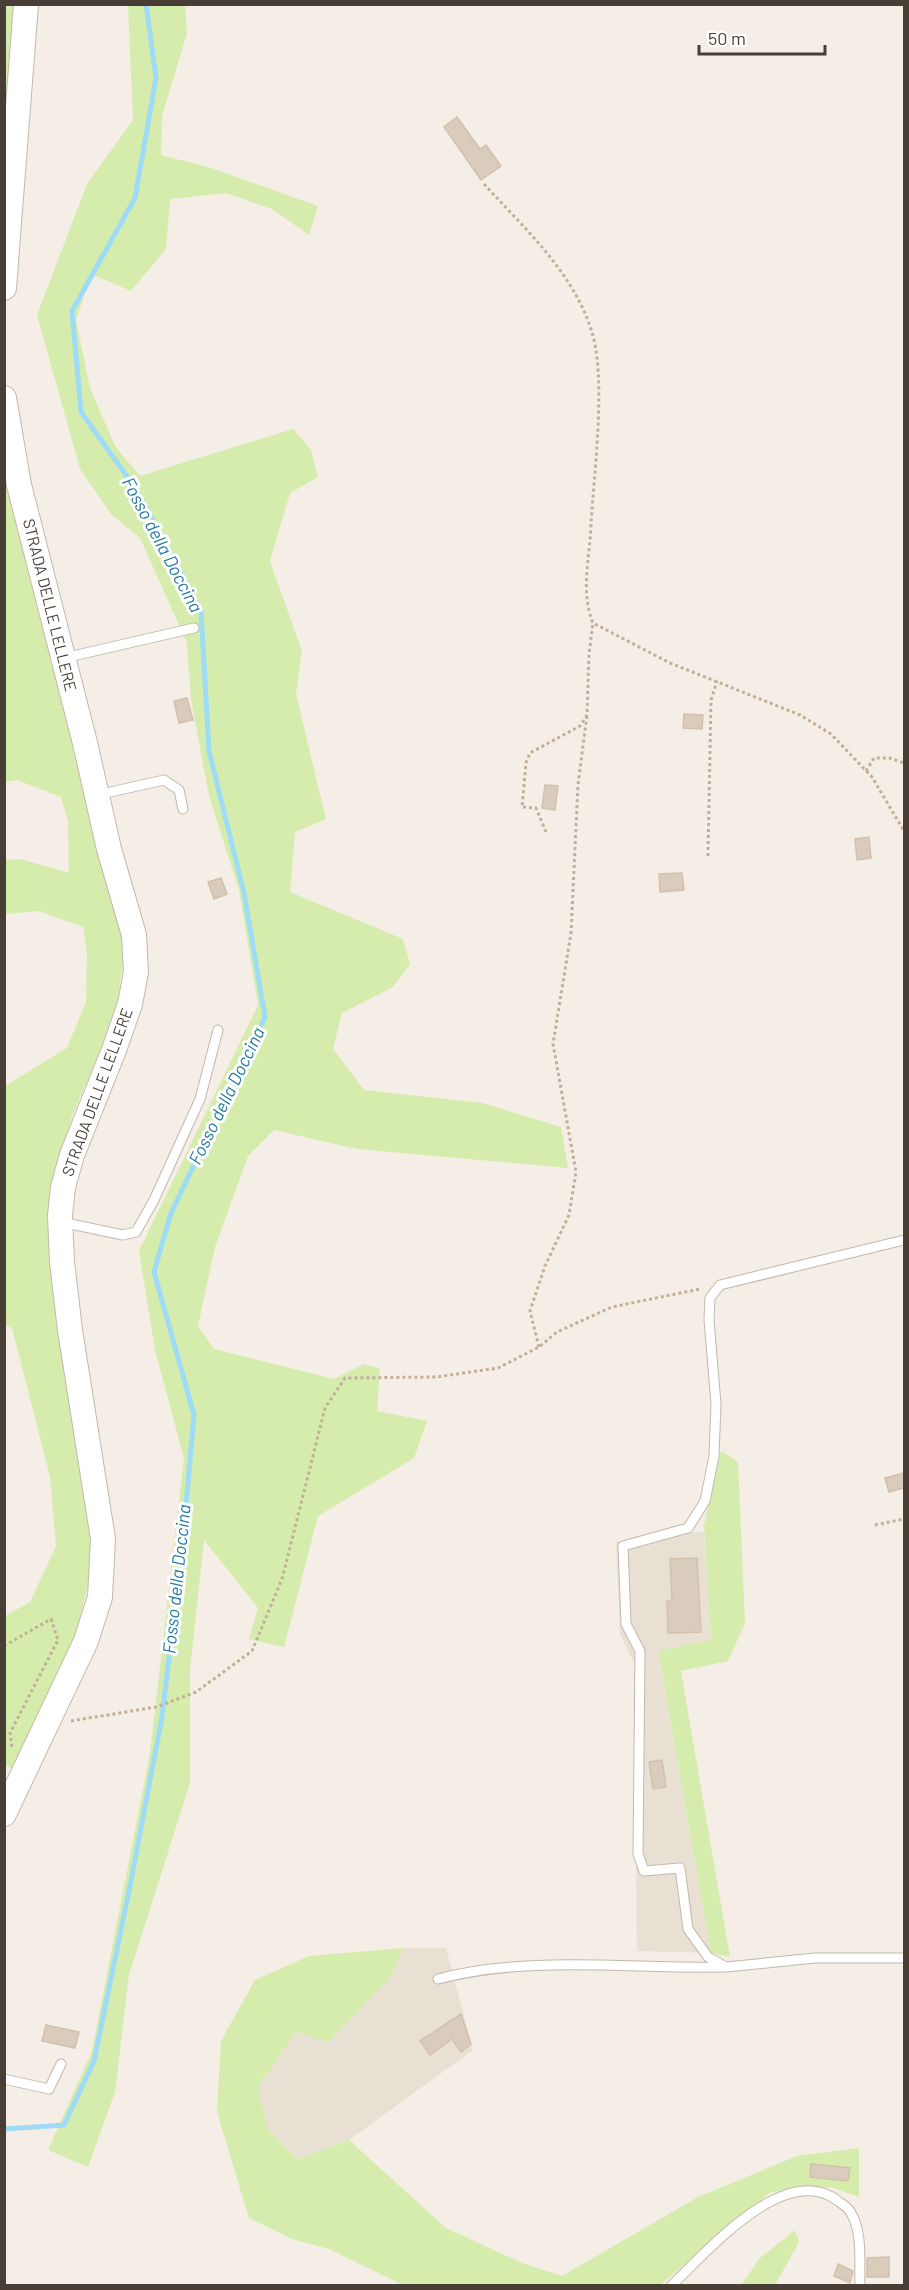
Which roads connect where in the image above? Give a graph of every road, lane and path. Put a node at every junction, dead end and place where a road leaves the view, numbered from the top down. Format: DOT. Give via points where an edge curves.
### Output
graph roads {
  1 [pos="26,4"];
  2 [pos="484,184"];
  3 [pos="4,288"];
  4 [pos="4,398"];
  5 [pos="593,623"];
  6 [pos="194,628"];
  7 [pos="63,658"];
  8 [pos="717,681"];
  9 [pos="587,715"];
  10 [pos="904,763"];
  11 [pos="866,771"];
  12 [pos="97,795"];
  13 [pos="183,809"];
  14 [pos="904,831"];
  15 [pos="546,832"];
  16 [pos="708,856"];
  17 [pos="218,1030"];
  18 [pos="61,1222"];
  19 [pos="904,1240"];
  20 [pos="720,1285"];
  21 [pos="539,1347"];
  22 [pos="904,1519"];
  23 [pos="875,1525"];
  24 [pos="156,1707"];
  25 [pos="4,1814"];
  26 [pos="904,1958"];
  27 [pos="726,1967"];
  28 [pos="438,1978"];
  29 [pos="61,2064"];
  30 [pos="4,2079"];
  31 [pos="671,2286"];
  32 [pos="860,2286"];
  1 -- 3 [label="street"];
  2 -- 5 [label="path" via="553,258 592,330 597,396 585,588"];
  4 -- 7 [label="street, STRADA DELLE LELLERE" via="19,485"];
  5 -- 8 [label="path" via="670,663"];
  5 -- 9 [label="path"];
  6 -- 7 [label="lane"];
  7 -- 12 [label="street, STRADA DELLE LELLERE"];
  8 -- 11 [label="path" via="800,715 831,734"];
  8 -- 16 [label="path" via="711,700"];
  9 -- 15 [label="path" via="580,726 530,753 526,763 522,807 537,808"];
  9 -- 21 [label="path" via="578,785 571,933 554,1044 576,1172 569,1215 545,1266 530,1311"];
  10 -- 11 [label="path" via="874,758"];
  11 -- 14 [label="path"];
  12 -- 13 [label="lane" via="164,780 179,790"];
  12 -- 18 [label="street, STRADA DELLE LELLERE" via="134,935 136,972 114,1050 72,1155 63,1187"];
  17 -- 18 [label="lane" via="200,1099 136,1232 123,1235"];
  18 -- 25 [label="street, STRADA DELLE LELLERE" via="70,1330 103,1539 104,1570 86,1641"];
  19 -- 20 [label="lane"];
  20 -- 21 [label="path" via="612,1307 557,1332"];
  20 -- 27 [label="lane" via="710,1298 716,1404 714,1456 705,1501 688,1528 623,1546 626,1624 640,1651 638,1854 644,1871 681,1868 688,1929 708,1957"];
  21 -- 24 [label="path" via="498,1368 436,1377 345,1378 325,1408 282,1580 252,1651 196,1692"];
  22 -- 23 [label="path"];
  26 -- 27 [label="lane" via="815,1958"];
  27 -- 28 [label="lane" via="554,1965 475,1969"];
  29 -- 30 [label="lane" via="49,2089"];
  31 -- 32 [label="lane" via="753,2211 773,2199 801,2191 826,2192 851,2211 858,2232"];
}
